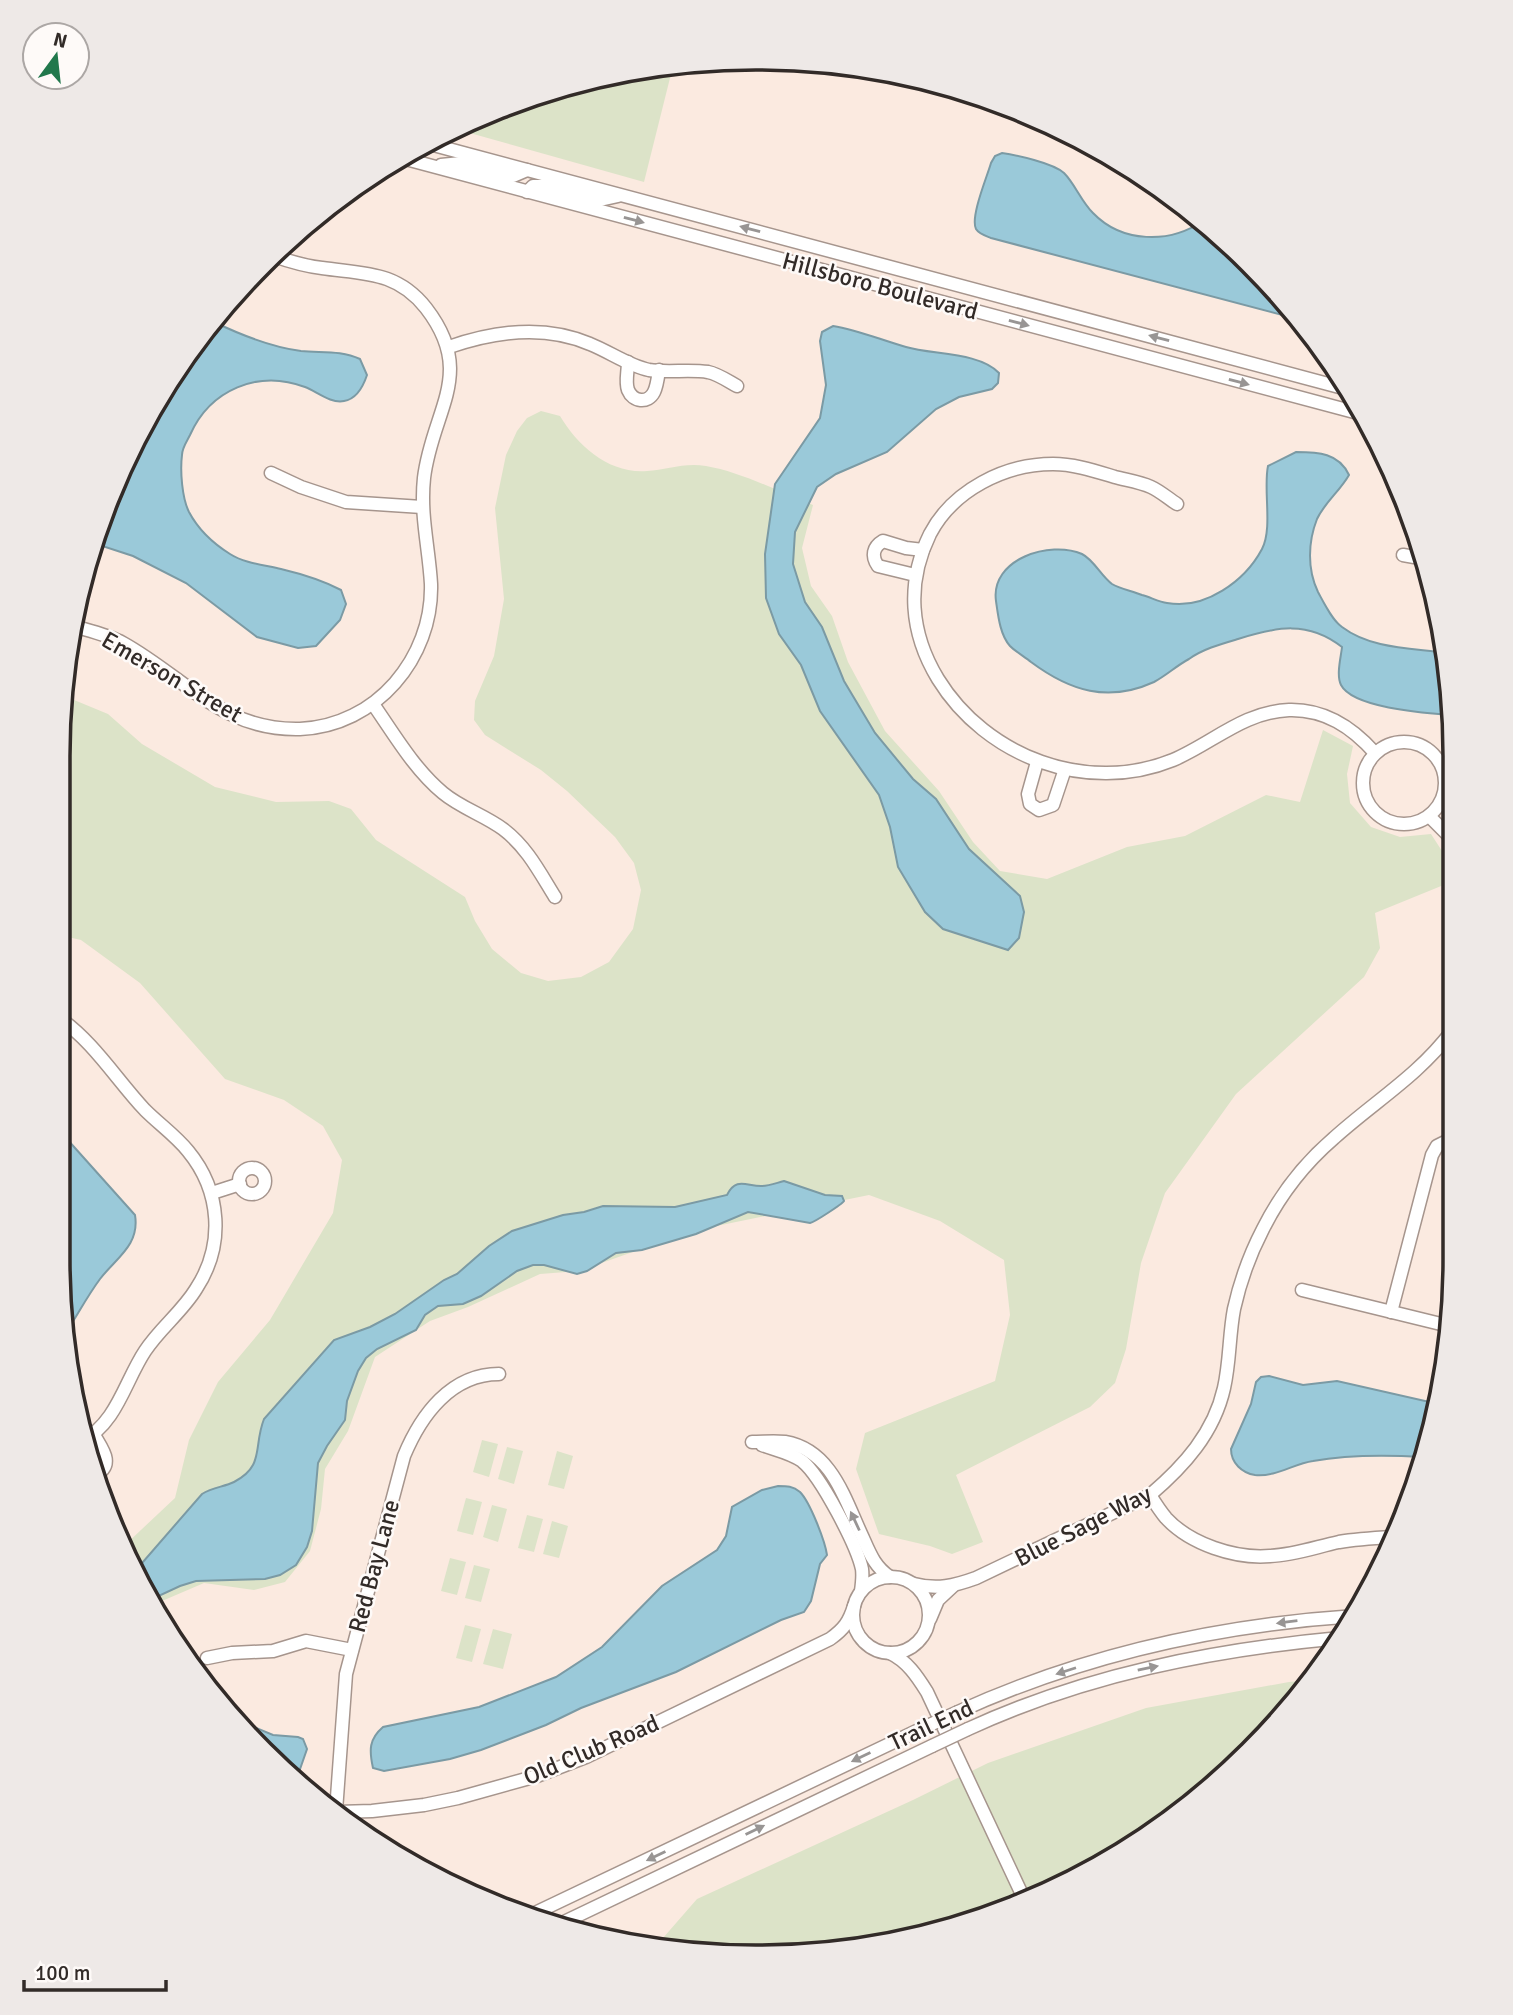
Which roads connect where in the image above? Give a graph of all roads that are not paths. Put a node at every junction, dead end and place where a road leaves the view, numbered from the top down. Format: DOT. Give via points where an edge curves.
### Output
graph roads {
  1 [pos="441,147"];
  2 [pos="415,161"];
  3 [pos="434,166"];
  4 [pos="527,170"];
  5 [pos="527,192"];
  6 [pos="622,195"];
  7 [pos="284,259"];
  8 [pos="449,347"];
  9 [pos="628,362"];
  10 [pos="659,370"];
  11 [pos="1334,385"];
  12 [pos="737,386"];
  13 [pos="1350,411"];
  14 [pos="271,473"];
  15 [pos="1177,504"];
  16 [pos="422,507"];
  17 [pos="923,550"];
  18 [pos="1403,555"];
  19 [pos="1413,557"];
  20 [pos="915,575"];
  21 [pos="82,629"];
  22 [pos="373,704"];
  23 [pos="1376,753"];
  24 [pos="1443,756"];
  25 [pos="1037,762"];
  26 [pos="1065,769"];
  27 [pos="1443,795"];
  28 [pos="1429,816"];
  29 [pos="1443,830"];
  30 [pos="555,897"];
  31 [pos="70,1027"];
  32 [pos="1443,1041"];
  33 [pos="1443,1143"];
  34 [pos="240,1184"];
  35 [pos="212,1193"];
  36 [pos="1302,1290"];
  37 [pos="1391,1312"];
  38 [pos="1440,1324"];
  39 [pos="499,1374"];
  40 [pos="92,1433"];
  41 [pos="96,1446"];
  42 [pos="103,1470"];
  43 [pos="1150,1495"];
  44 [pos="1383,1538"];
  45 [pos="890,1577"];
  46 [pos="914,1584"];
  47 [pos="953,1586"];
  48 [pos="861,1591"];
  49 [pos="854,1606"];
  50 [pos="1341,1617"];
  51 [pos="929,1623"];
  52 [pos="830,1639"];
  53 [pos="921,1639"];
  54 [pos="1327,1640"];
  55 [pos="866,1644"];
  56 [pos="352,1650"];
  57 [pos="890,1653"];
  58 [pos="207,1658"];
  59 [pos="916,1674"];
  60 [pos="337,1802"];
  61 [pos="350,1811"];
  62 [pos="1021,1892"];
  63 [pos="541,1910"];
  64 [pos="571,1919"];
  1 -- 4 [label="street, Hillsboro Boulevard"];
  2 -- 3 [label="street, Hillsboro Boulevard"];
  3 -- 4 [label="street" via="461,163 513,176"];
  3 -- 5 [label="street, Hillsboro Boulevard"];
  4 -- 6 [label="street, Hillsboro Boulevard"];
  5 -- 6 [label="street" via="533,186 548,186 600,200"];
  5 -- 13 [label="street, Hillsboro Boulevard, one-way"];
  11 -- 6 [label="street, Hillsboro Boulevard, one-way"];
  7 -- 8 [label="street" via="305,266 366,272 398,284 426,308"];
  8 -- 9 [label="street" via="497,334 539,332 583,341"];
  8 -- 16 [label="street, Emerson Street" via="447,398 430,447"];
  9 -- 10 [label="street"];
  9 -- 10 [label="street" via="628,392 642,401 654,394"];
  10 -- 12 [label="street" via="709,373"];
  14 -- 16 [label="street" via="346,502"];
  15 -- 17 [label="street" via="1151,487 1075,466 1027,466 981,482 962,496 932,530"];
  16 -- 22 [label="street, Emerson Street" via="431,582 428,621 399,679"];
  17 -- 20 [label="street"];
  17 -- 20 [label="street" via="883,541 874,551 878,566"];
  18 -- 19 [label="street"];
  20 -- 25 [label="street" via="915,625 921,648 944,690 993,738"];
  21 -- 22 [label="street, Emerson Street" via="121,642 227,714 263,727 320,727"];
  22 -- 30 [label="street" via="425,775 443,794 502,828 517,842"];
  23 -- 24 [label="street" via="1405,742"];
  23 -- 26 [label="street" via="1345,724 1287,710 1248,719 1191,752 1149,767 1122,773"];
  23 -- 28 [label="street" via="1363,780 1373,809 1400,824"];
  25 -- 26 [label="street"];
  25 -- 26 [label="street" via="1028,793 1030,804 1039,810 1053,805"];
  27 -- 28 [label="street"];
  28 -- 29 [label="street"];
  31 -- 35 [label="street" via="187,1149"];
  32 -- 43 [label="street, Blue Sage Way" via="1420,1068 1313,1158 1276,1205 1241,1282 1224,1390 1214,1416 1188,1459"];
  33 -- 37 [label="street" via="1432,1155"];
  34 -- 35 [label="street"];
  35 -- 40 [label="street" via="216,1228 206,1270 196,1290 144,1353 117,1406"];
  36 -- 37 [label="street"];
  37 -- 38 [label="street"];
  39 -- 56 [label="street, Red Bay Lane" via="484,1374 457,1386 428,1411 415,1431 404,1456"];
  41 -- 42 [label="street" via="106,1456"];
  43 -- 44 [label="street" via="1166,1518 1183,1531 1223,1551 1244,1555 1267,1557"];
  43 -- 47 [label="street, Blue Sage Way"];
  45 -- 46 [label="street"];
  45 -- 48 [label="street"];
  45 -- 48 [label="street, one-way" via="875,1565 834,1476 818,1457 796,1445 752,1442 792,1455 816,1474 859,1559"];
  46 -- 47 [label="street, Blue Sage Way"];
  46 -- 51 [label="street" via="925,1596"];
  47 -- 51 [label="street" via="938,1600"];
  48 -- 49 [label="street"];
  49 -- 52 [label="street, Old Club Road" via="850,1620"];
  49 -- 55 [label="street" via="856,1630"];
  50 -- 63 [label="street, Trail End, one-way, bridge" via="1226,1631 1124,1653 1026,1685 923,1728"];
  51 -- 53 [label="street"];
  52 -- 55 [label="street"];
  52 -- 61 [label="street, Old Club Road" via="537,1776 424,1805"];
  53 -- 57 [label="street" via="906,1650"];
  53 -- 59 [label="street"];
  64 -- 54 [label="street, Trail End, one-way, bridge" via="968,1729 1061,1692 1203,1655"];
  55 -- 57 [label="street"];
  56 -- 58 [label="street" via="306,1641 273,1651"];
  56 -- 60 [label="street, Red Bay Lane" via="343,1698"];
  57 -- 59 [label="street"];
  59 -- 62 [label="street"];
}
